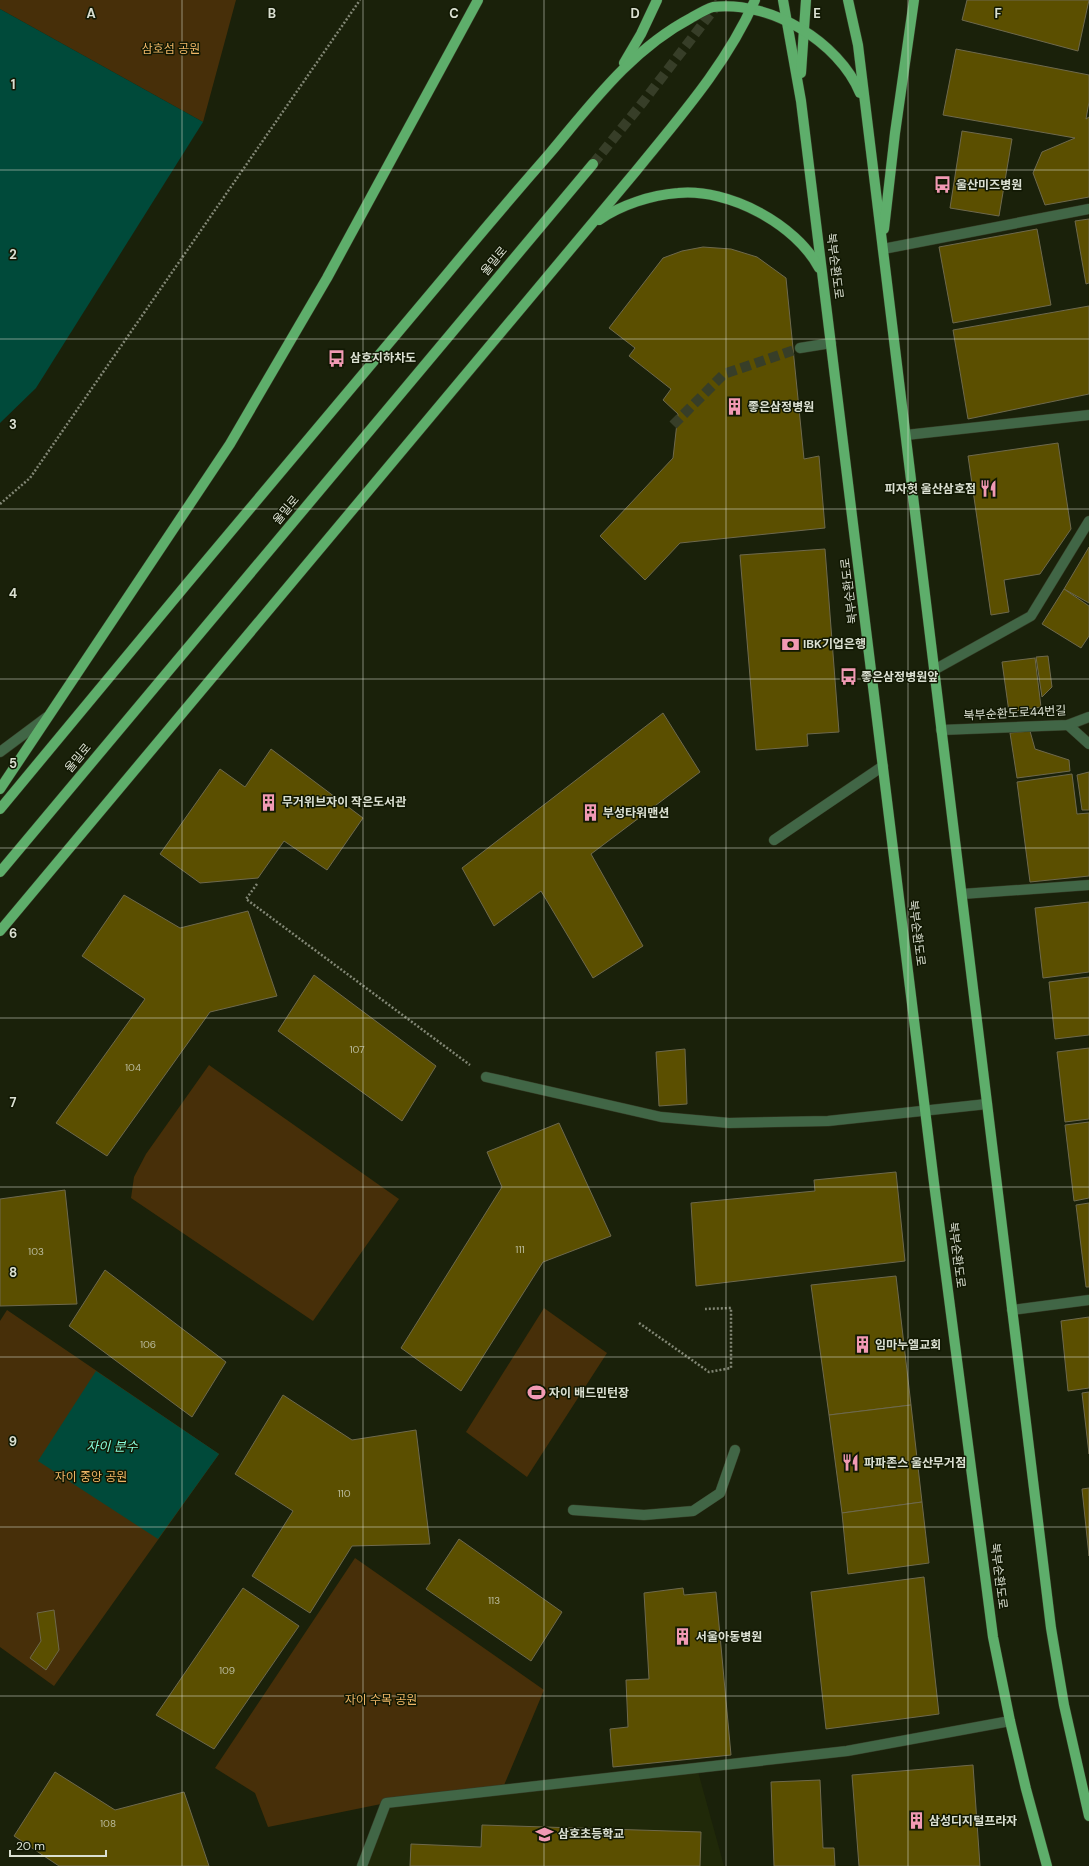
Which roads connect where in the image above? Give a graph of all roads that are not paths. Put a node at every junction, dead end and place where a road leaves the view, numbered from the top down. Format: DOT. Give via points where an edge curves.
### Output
graph roads {
  1 [pos="478,0"];
  2 [pos="657,0"];
  3 [pos="783,0"];
  4 [pos="806,0"];
  5 [pos="848,0"];
  6 [pos="914,0"];
  7 [pos="754,2"];
  8 [pos="786,17"];
  9 [pos="803,27"];
  10 [pos="619,72"];
  11 [pos="801,101"];
  12 [pos="865,104"];
  13 [pos="592,164"];
  14 [pos="1089,209"];
  15 [pos="589,227"];
  16 [pos="883,249"];
  17 [pos="822,273"];
  18 [pos="831,343"];
  19 [pos="800,348"];
  20 [pos="1089,415"];
  21 [pos="906,435"];
  22 [pos="1089,521"];
  23 [pos="934,670"];
  24 [pos="50,715"];
  25 [pos="1089,718"];
  26 [pos="1068,724"];
  27 [pos="941,730"];
  28 [pos="1089,744"];
  29 [pos="0,752"];
  30 [pos="883,766"];
  31 [pos="0,789"];
  32 [pos="0,809"];
  33 [pos="774,840"];
  34 [pos="0,872"];
  35 [pos="1089,885"];
  36 [pos="962,894"];
  37 [pos="0,931"];
  38 [pos="486,1077"];
  39 [pos="987,1104"];
  40 [pos="926,1110"];
  41 [pos="1089,1300"];
  42 [pos="1012,1310"];
  43 [pos="735,1450"];
  44 [pos="573,1510"];
  45 [pos="1010,1721"];
  46 [pos="1089,1816"];
  47 [pos="362,1866"];
  48 [pos="1047,1866"];
  1 -- 24 [label="main road" via="327,278 230,444"];
  2 -- 10 [label="main road"];
  3 -- 8 [label="main road, 북부순환도로"];
  4 -- 9 [label="main road"];
  5 -- 12 [label="main road" via="858,45"];
  6 -- 16 [label="main road" via="895,133"];
  7 -- 8 [label="main road"];
  7 -- 10 [label="main road" via="711,7 650,44"];
  7 -- 15 [label="main road" via="723,57 689,106"];
  8 -- 9 [label="main road"];
  8 -- 11 [label="main road, 북부순환도로"];
  9 -- 11 [label="main road"];
  9 -- 12 [label="main road" via="827,45 843,62 855,79"];
  10 -- 32 [label="main road" via="400,329"];
  11 -- 17 [label="main road, 북부순환도로"];
  12 -- 16 [label="main road"];
  13 -- 34 [label="main road, 울밀로"];
  14 -- 16 [label="street"];
  15 -- 17 [label="main road" via="627,205 654,197 679,193 721,198 770,219 788,231 813,256"];
  15 -- 37 [label="main road"];
  16 -- 21 [label="main road"];
  17 -- 18 [label="main road, 북부순환도로"];
  18 -- 19 [label="street"];
  18 -- 30 [label="main road, 북부순환도로"];
  20 -- 21 [label="street"];
  21 -- 23 [label="main road"];
  22 -- 23 [label="street" via="1032,616"];
  23 -- 27 [label="main road"];
  24 -- 29 [label="street"];
  24 -- 31 [label="main road"];
  25 -- 26 [label="street, 북부순환도로44번길"];
  26 -- 27 [label="street, 북부순환도로44번길"];
  26 -- 28 [label="street"];
  27 -- 36 [label="main road"];
  30 -- 33 [label="street"];
  30 -- 40 [label="main road, 북부순환도로"];
  35 -- 36 [label="street"];
  36 -- 39 [label="main road"];
  38 -- 40 [label="street" via="661,1117 730,1123 828,1121"];
  39 -- 40 [label="street"];
  39 -- 42 [label="main road"];
  40 -- 45 [label="main road, 북부순환도로" via="992,1629"];
  41 -- 42 [label="street"];
  42 -- 46 [label="main road" via="1052,1628 1064,1706"];
  43 -- 44 [label="street" via="720,1493 693,1511 644,1515"];
  45 -- 47 [label="street" via="847,1751 386,1803"];
  45 -- 48 [label="main road, 북부순환도로"];
}
